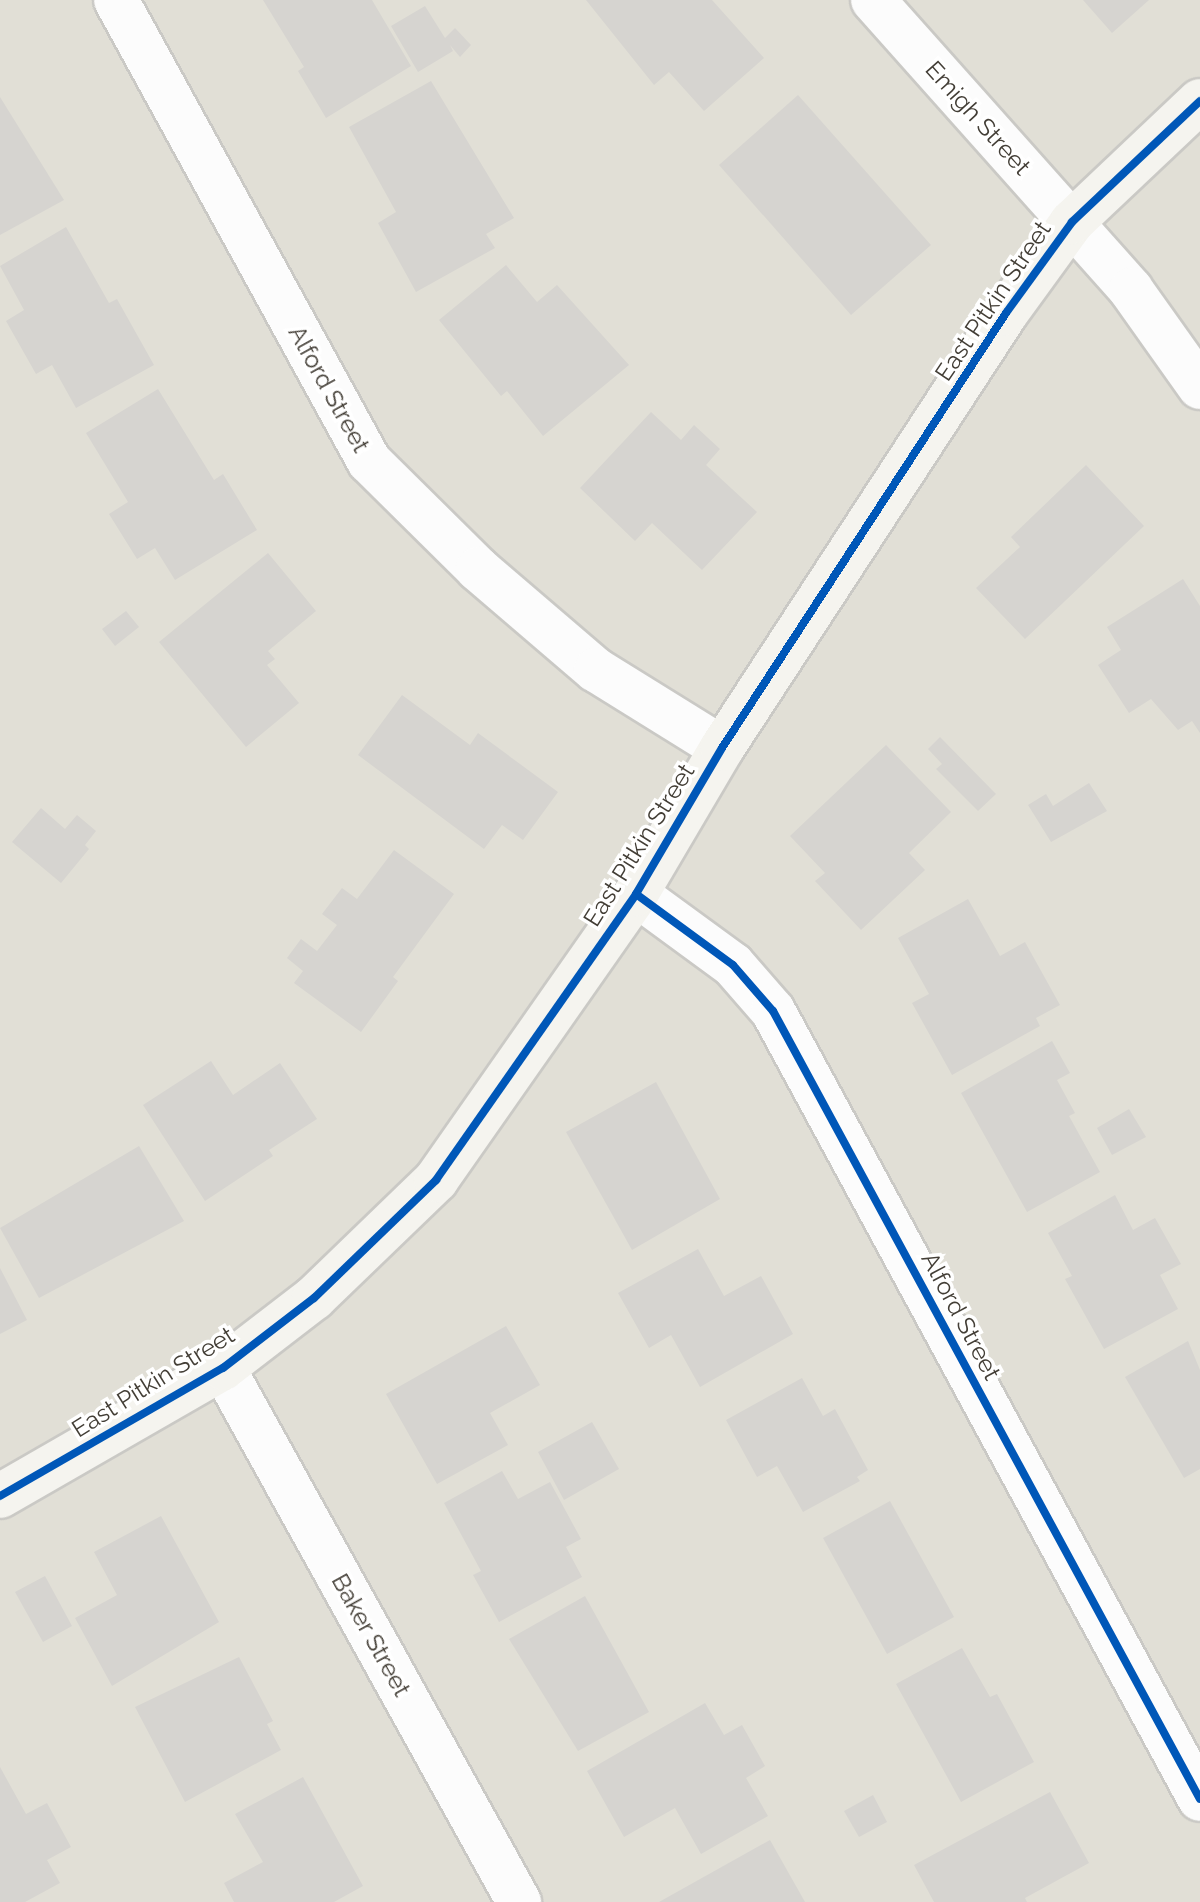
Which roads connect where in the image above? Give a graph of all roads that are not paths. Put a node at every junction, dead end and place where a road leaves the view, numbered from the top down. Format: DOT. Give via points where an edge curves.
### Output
graph roads {
  1 [pos="116,0"];
  2 [pos="873,0"];
  3 [pos="1200,101"];
  4 [pos="1072,222"];
  5 [pos="1200,387"];
  6 [pos="722,748"];
  7 [pos="636,894"];
  8 [pos="223,1368"];
  9 [pos="0,1496"];
  10 [pos="1200,1799"];
  11 [pos="519,1902"];
  1 -- 6 [label="street, Alford Street" via="369,461 478,569 596,670"];
  2 -- 4 [label="street, Emigh Street"];
  3 -- 4 [label="street, East Pitkin Street"];
  4 -- 5 [label="street, Emigh Street" via="1131,290"];
  4 -- 6 [label="street, East Pitkin Street" via="1006,313"];
  6 -- 7 [label="street, East Pitkin Street"];
  7 -- 8 [label="street, East Pitkin Street" via="436,1180 314,1298"];
  7 -- 10 [label="street, Alford Street" via="733,965 773,1011"];
  8 -- 9 [label="street, East Pitkin Street"];
  8 -- 11 [label="street, Baker Street"];
}
